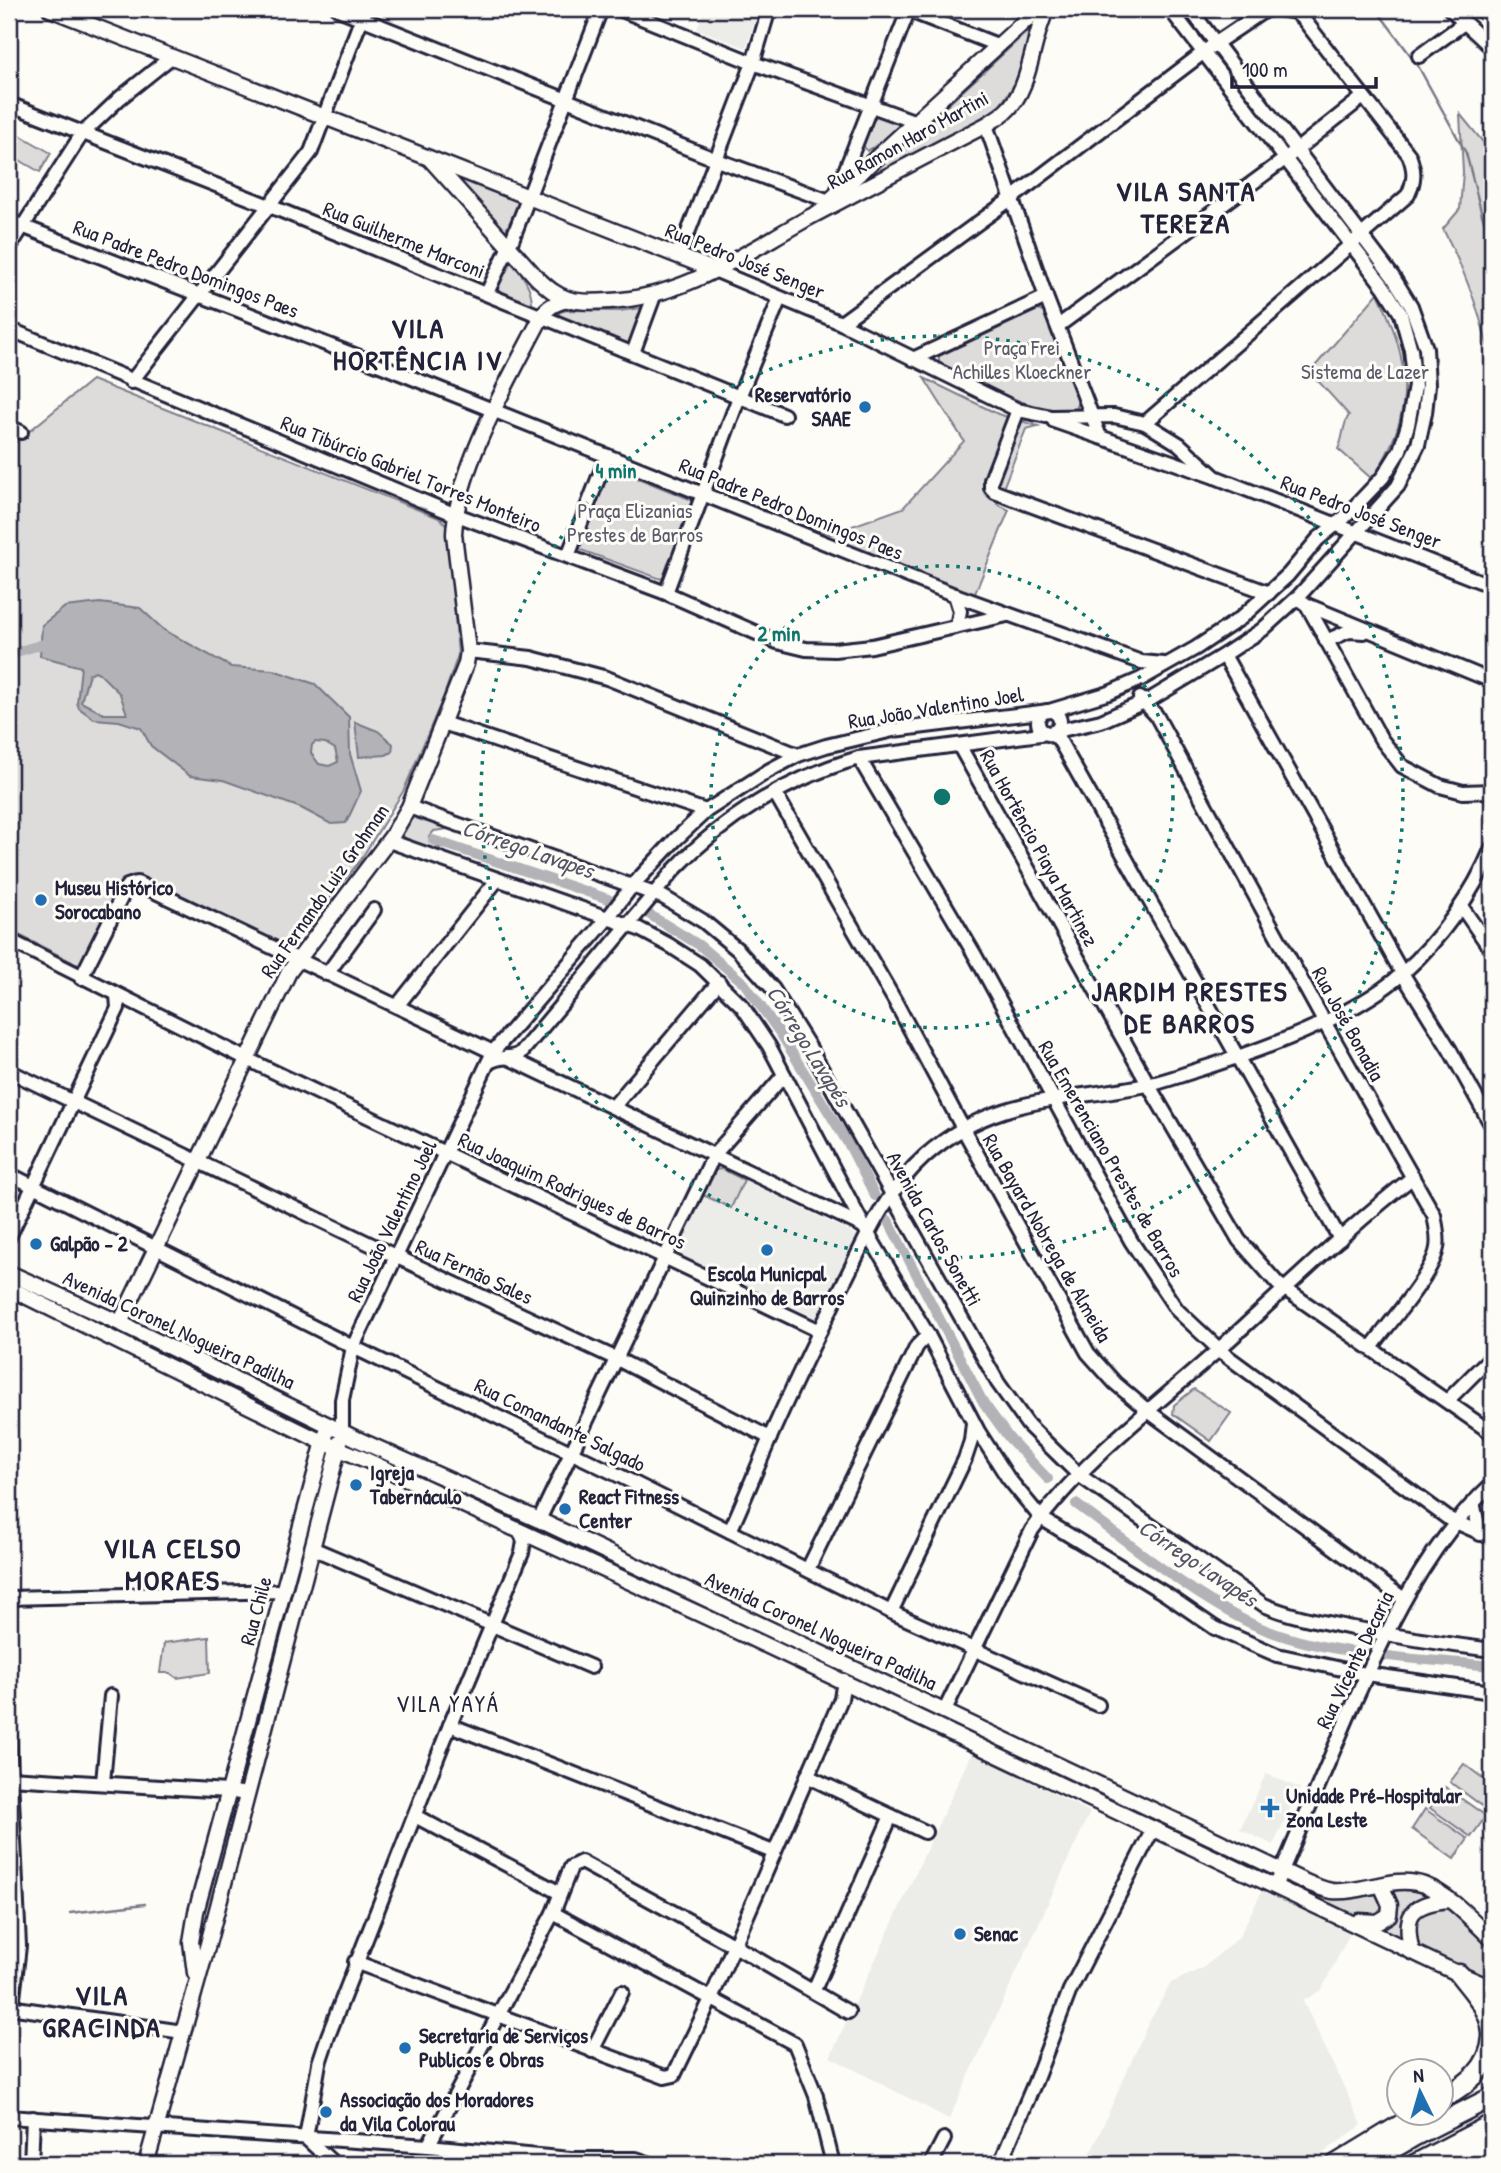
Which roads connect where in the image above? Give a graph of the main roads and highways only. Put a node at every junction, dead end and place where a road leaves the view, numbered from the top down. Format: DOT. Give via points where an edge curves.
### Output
graph roads {
  1 [pos="50,9"];
  2 [pos="1038,9"];
  3 [pos="1047,9"];
  4 [pos="1019,25"];
  5 [pos="1036,38"];
  6 [pos="430,159"];
  7 [pos="807,219"];
  8 [pos="673,254"];
  9 [pos="714,270"];
  10 [pos="537,278"];
  11 [pos="686,285"];
  12 [pos="570,300"];
  13 [pos="543,314"];
  14 [pos="9,1273"];
  15 [pos="9,1288"];
  16 [pos="120,1323"];
  17 [pos="336,1428"];
  18 [pos="323,1443"];
  19 [pos="338,1449"];
  20 [pos="366,1460"];
  21 [pos="328,1487"];
  22 [pos="850,1680"];
  23 [pos="1381,1885"];
  24 [pos="1448,1900"];
  25 [pos="1348,1920"];
  26 [pos="1492,1939"];
  27 [pos="191,1941"];
  28 [pos="208,1944"];
  29 [pos="1412,1952"];
  30 [pos="1459,1974"];
  31 [pos="1492,1988"];
  32 [pos="191,1998"];
  33 [pos="1492,2035"];
  34 [pos="1456,2091"];
  35 [pos="1492,2097"];
  36 [pos="1492,2124"];
  37 [pos="1394,2128"];
  38 [pos="1492,2140"];
  39 [pos="146,2164"];
  40 [pos="1336,2164"];
  41 [pos="1367,2164"];
  42 [pos="1415,2164"];
  43 [pos="1445,2164"];
  1 -- 6 [label="main road, Rua Pedro José Senger"];
  2 -- 4 [label="main road, Rua Ramon Haro Martini"];
  3 -- 5 [label="main road, Rua Ramon Haro Martini"];
  4 -- 5 [label="main road" via="1031,27"];
  4 -- 7 [label="main road, Rua Ramon Haro Martini"];
  5 -- 7 [label="main road, Rua Ramon Haro Martini" via="1027,72 1005,112"];
  6 -- 8 [label="main road, Rua Pedro José Senger"];
  6 -- 10 [label="main road, Rua Pedro José Senger"];
  7 -- 9 [label="main road, Rua Ramon Haro Martini"];
  8 -- 9 [label="main road, Rua Pedro José Senger"];
  8 -- 11 [label="main road" via="686,264"];
  9 -- 11 [label="main road, Rua Ramon Haro Martini"];
  10 -- 12 [label="main road"];
  10 -- 13 [label="main road"];
  11 -- 12 [label="main road, Rua Ramon Haro Martini" via="654,296"];
  12 -- 13 [label="main road" via="559,301"];
  13 -- 16 [label="main road, Rua Fernando Luiz Grohman" via="494,411 454,514 468,651 409,807 289,972"];
  14 -- 16 [label="main road, Avenida Coronel Nogueira Padilha"];
  15 -- 18 [label="main road, Avenida Coronel Nogueira Padilha"];
  16 -- 17 [label="main road, Avenida Coronel Nogueira Padilha"];
  17 -- 18 [label="main road"];
  17 -- 19 [label="main road"];
  17 -- 22 [label="main road, Avenida Coronel Nogueira Padilha" via="539,1520"];
  18 -- 19 [label="main road, Avenida Coronel Nogueira Padilha"];
  18 -- 27 [label="main road, Rua Chile"];
  19 -- 20 [label="main road, Avenida Coronel Nogueira Padilha"];
  19 -- 21 [label="main road, Rua Chile"];
  20 -- 21 [label="main road" via="338,1467"];
  20 -- 22 [label="main road, Avenida Coronel Nogueira Padilha"];
  21 -- 28 [label="main road, Rua Chile"];
  22 -- 23 [label="main road, Avenida Coronel Nogueira Padilha" via="944,1712 1318,1887 1332,1891"];
  22 -- 25 [label="main road, Avenida Coronel Nogueira Padilha"];
  23 -- 24 [label="main road, Avenida Coronel Nogueira Padilha" via="1421,1884"];
  23 -- 25 [label="main road" via="1390,1905 1386,1918 1373,1923"];
  24 -- 26 [label="main road, Avenida Coronel Nogueira Padilha"];
  24 -- 29 [label="main road" via="1423,1904 1411,1914 1407,1928"];
  25 -- 29 [label="main road, Avenida Coronel Nogueira Padilha"];
  27 -- 28 [label="main road" via="196,1948"];
  27 -- 32 [label="main road, Rua Chile" via="195,1970"];
  28 -- 32 [label="main road, Rua Chile"];
  29 -- 30 [label="main road, Avenida Coronel Nogueira Padilha"];
  30 -- 31 [label="main road, Avenida Coronel Nogueira Padilha"];
  30 -- 33 [label="highway" via="1488,2014"];
  32 -- 39 [label="main road, Rua Chile"];
  33 -- 34 [label="highway" via="1478,2073"];
  35 -- 41 [label="highway"];
  36 -- 42 [label="highway"];
  37 -- 40 [label="highway"];
  38 -- 43 [label="highway"];
}
